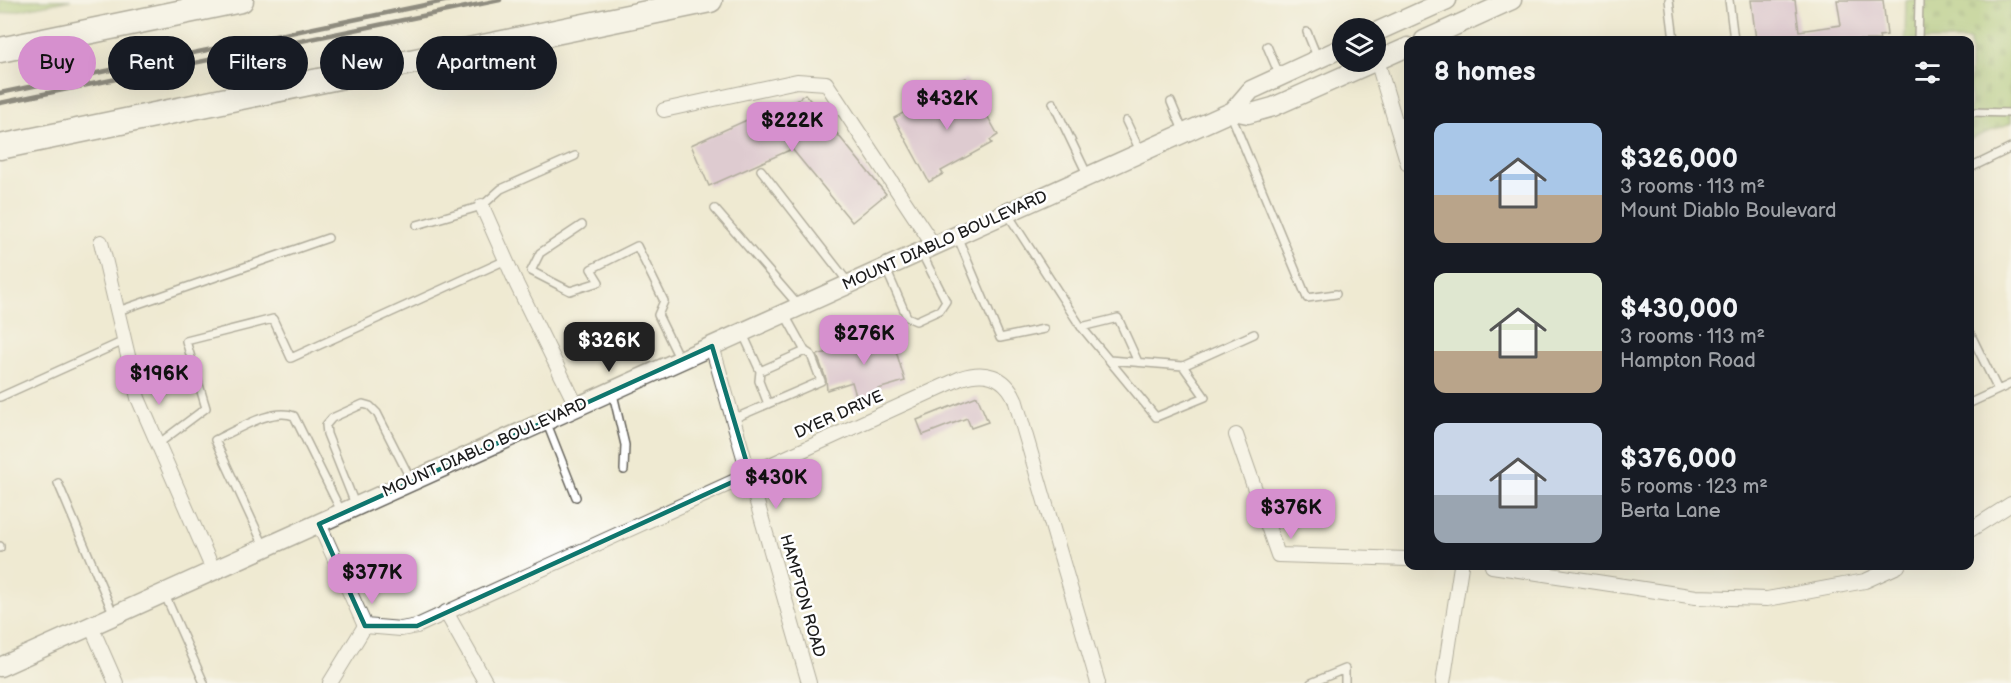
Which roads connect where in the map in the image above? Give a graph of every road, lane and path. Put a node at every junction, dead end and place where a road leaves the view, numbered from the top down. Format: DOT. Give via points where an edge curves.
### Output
graph roads {
  1 [pos="241,0"];
  2 [pos="710,0"];
  3 [pos="1447,0"];
  4 [pos="1512,0"];
  5 [pos="1669,0"];
  6 [pos="1729,0"];
  7 [pos="1919,0"];
  8 [pos="1386,27"];
  9 [pos="1307,32"];
  10 [pos="1433,36"];
  11 [pos="1674,36"];
  12 [pos="1734,36"];
  13 [pos="1918,36"];
  14 [pos="1267,46"];
  15 [pos="0,50"];
  16 [pos="1404,50"];
  17 [pos="1332,53"];
  18 [pos="1386,56"];
  19 [pos="1318,59"];
  20 [pos="1350,72"];
  21 [pos="1380,72"];
  22 [pos="1280,77"];
  23 [pos="1171,102"];
  24 [pos="1053,103"];
  25 [pos="664,110"];
  26 [pos="1231,111"];
  27 [pos="1974,112"];
  28 [pos="2011,113"];
  29 [pos="1126,121"];
  30 [pos="1184,133"];
  31 [pos="1404,142"];
  32 [pos="0,147"];
  33 [pos="2010,152"];
  34 [pos="1141,153"];
  35 [pos="575,156"];
  36 [pos="1974,166"];
  37 [pos="761,170"];
  38 [pos="1088,176"];
  39 [pos="482,206"];
  40 [pos="714,208"];
  41 [pos="1007,213"];
  42 [pos="417,225"];
  43 [pos="582,225"];
  44 [pos="957,236"];
  45 [pos="328,238"];
  46 [pos="101,242"];
  47 [pos="927,249"];
  48 [pos="506,260"];
  49 [pos="886,268"];
  50 [pos="849,284"];
  51 [pos="1336,294"];
  52 [pos="792,310"];
  53 [pos="118,311"];
  54 [pos="1081,327"];
  55 [pos="1044,329"];
  56 [pos="742,333"];
  57 [pos="1254,334"];
  58 [pos="124,341"];
  59 [pos="1974,341"];
  60 [pos="712,346"];
  61 [pos="805,351"];
  62 [pos="681,360"];
  63 [pos="1109,360"];
  64 [pos="1138,362"];
  65 [pos="1183,366"];
  66 [pos="760,371"];
  67 [pos="2011,384"];
  68 [pos="1998,390"];
  69 [pos="612,391"];
  70 [pos="0,397"];
  71 [pos="1974,401"];
  72 [pos="768,404"];
  73 [pos="577,407"];
  74 [pos="733,419"];
  75 [pos="546,421"];
  76 [pos="1236,435"];
  77 [pos="158,444"];
  78 [pos="624,470"];
  79 [pos="750,474"];
  80 [pos="412,482"];
  81 [pos="58,483"];
  82 [pos="576,497"];
  83 [pos="2011,504"];
  84 [pos="349,510"];
  85 [pos="318,524"];
  86 [pos="1974,527"];
  87 [pos="265,548"];
  88 [pos="1404,559"];
  89 [pos="1460,570"];
  90 [pos="1518,570"];
  91 [pos="1889,570"];
  92 [pos="214,572"];
  93 [pos="164,593"];
  94 [pos="446,612"];
  95 [pos="114,616"];
  96 [pos="91,626"];
  97 [pos="365,626"];
  98 [pos="0,667"];
  99 [pos="117,683"];
  100 [pos="204,683"];
  101 [pos="330,683"];
  102 [pos="486,683"];
  103 [pos="809,683"];
  104 [pos="1098,683"];
  105 [pos="1311,683"];
  106 [pos="1345,683"];
  107 [pos="1443,683"];
  1 -- 15 [label="highway"];
  2 -- 32 [label="highway"];
  3 -- 8 [label="main road"];
  4 -- 10 [label="main road"];
  5 -- 11 [label="lane"];
  6 -- 12 [label="lane"];
  7 -- 13 [label="lane"];
  9 -- 19 [label="lane"];
  14 -- 22 [label="lane"];
  16 -- 18 [label="main road, MOUNT DIABLO BOULEVARD"];
  17 -- 19 [label="main road, MOUNT DIABLO BOULEVARD"];
  19 -- 22 [label="main road, MOUNT DIABLO BOULEVARD"];
  20 -- 26 [label="main road, MOUNT DIABLO BOULEVARD" via="1273,107 1248,114"];
  21 -- 31 [label="street"];
  22 -- 26 [label="main road, MOUNT DIABLO BOULEVARD" via="1251,90"];
  23 -- 30 [label="lane"];
  24 -- 38 [label="lane"];
  25 -- 47 [label="street" via="797,81 826,83"];
  26 -- 30 [label="main road, MOUNT DIABLO BOULEVARD"];
  26 -- 51 [label="lane" via="1307,298"];
  27 -- 28 [label="lane"];
  29 -- 34 [label="lane"];
  30 -- 34 [label="main road, MOUNT DIABLO BOULEVARD"];
  33 -- 36 [label="lane"];
  34 -- 38 [label="main road, MOUNT DIABLO BOULEVARD"];
  35 -- 39 [label="lane" via="501,189"];
  37 -- 50 [label="lane"];
  38 -- 41 [label="main road, MOUNT DIABLO BOULEVARD"];
  39 -- 42 [label="lane"];
  39 -- 48 [label="street"];
  40 -- 52 [label="lane"];
  41 -- 44 [label="main road, MOUNT DIABLO BOULEVARD"];
  41 -- 54 [label="lane"];
  43 -- 62 [label="lane" via="540,253 531,270 570,291 599,282 591,269 637,246 664,302 658,315"];
  44 -- 47 [label="main road, MOUNT DIABLO BOULEVARD"];
  44 -- 55 [label="lane" via="1000,338"];
  45 -- 53 [label="lane"];
  46 -- 53 [label="street"];
  47 -- 49 [label="main road, MOUNT DIABLO BOULEVARD"];
  47 -- 49 [label="lane" via="946,302 940,310 915,321 907,316"];
  48 -- 73 [label="street"];
  48 -- 77 [label="lane" via="291,358 273,319 186,341 206,408"];
  49 -- 50 [label="main road, MOUNT DIABLO BOULEVARD"];
  50 -- 52 [label="main road, MOUNT DIABLO BOULEVARD"];
  52 -- 56 [label="main road, MOUNT DIABLO BOULEVARD"];
  52 -- 61 [label="lane"];
  53 -- 58 [label="street"];
  54 -- 63 [label="lane"];
  54 -- 64 [label="lane" via="1118,318"];
  56 -- 60 [label="main road, MOUNT DIABLO BOULEVARD"];
  56 -- 66 [label="lane"];
  57 -- 65 [label="lane"];
  58 -- 70 [label="lane"];
  58 -- 77 [label="street" via="138,398"];
  59 -- 68 [label="lane"];
  60 -- 62 [label="main road, MOUNT DIABLO BOULEVARD"];
  60 -- 74 [label="street, HAMPTON ROAD"];
  61 -- 66 [label="lane"];
  61 -- 72 [label="lane" via="811,354 821,381"];
  62 -- 69 [label="main road, MOUNT DIABLO BOULEVARD"];
  63 -- 64 [label="lane"];
  63 -- 65 [label="lane" via="1156,417 1205,396"];
  64 -- 65 [label="lane"];
  66 -- 72 [label="lane" via="759,381"];
  67 -- 68 [label="lane"];
  68 -- 71 [label="lane"];
  69 -- 73 [label="main road, MOUNT DIABLO BOULEVARD"];
  69 -- 78 [label="lane" via="625,445"];
  72 -- 74 [label="lane"];
  73 -- 75 [label="main road, MOUNT DIABLO BOULEVARD"];
  74 -- 79 [label="street, HAMPTON ROAD"];
  75 -- 80 [label="main road, MOUNT DIABLO BOULEVARD"];
  75 -- 82 [label="lane"];
  76 -- 88 [label="street" via="1278,555"];
  77 -- 92 [label="street"];
  79 -- 94 [label="street, DYER DRIVE"];
  79 -- 103 [label="street, HAMPTON ROAD"];
  79 -- 104 [label="street, DYER DRIVE" via="961,378 984,373 1003,381 1015,399"];
  80 -- 84 [label="main road, MOUNT DIABLO BOULEVARD"];
  80 -- 84 [label="lane" via="377,413 363,404 332,418 326,425"];
  81 -- 95 [label="lane"];
  83 -- 86 [label="street"];
  84 -- 85 [label="main road, MOUNT DIABLO BOULEVARD"];
  84 -- 87 [label="lane" via="294,416 272,414 215,440"];
  85 -- 87 [label="main road, MOUNT DIABLO BOULEVARD"];
  85 -- 97 [label="street"];
  87 -- 92 [label="main road, MOUNT DIABLO BOULEVARD"];
  89 -- 107 [label="street"];
  90 -- 91 [label="street" via="1696,597 1767,599 1864,581"];
  92 -- 93 [label="main road, MOUNT DIABLO BOULEVARD"];
  93 -- 95 [label="main road, MOUNT DIABLO BOULEVARD"];
  93 -- 100 [label="lane"];
  94 -- 97 [label="street, DYER DRIVE" via="401,629"];
  94 -- 102 [label="street"];
  95 -- 96 [label="main road, MOUNT DIABLO BOULEVARD"];
  96 -- 98 [label="main road, MOUNT DIABLO BOULEVARD"];
  96 -- 99 [label="street"];
  97 -- 101 [label="street"];
  105 -- 106 [label="lane" via="1345,669"];
}
